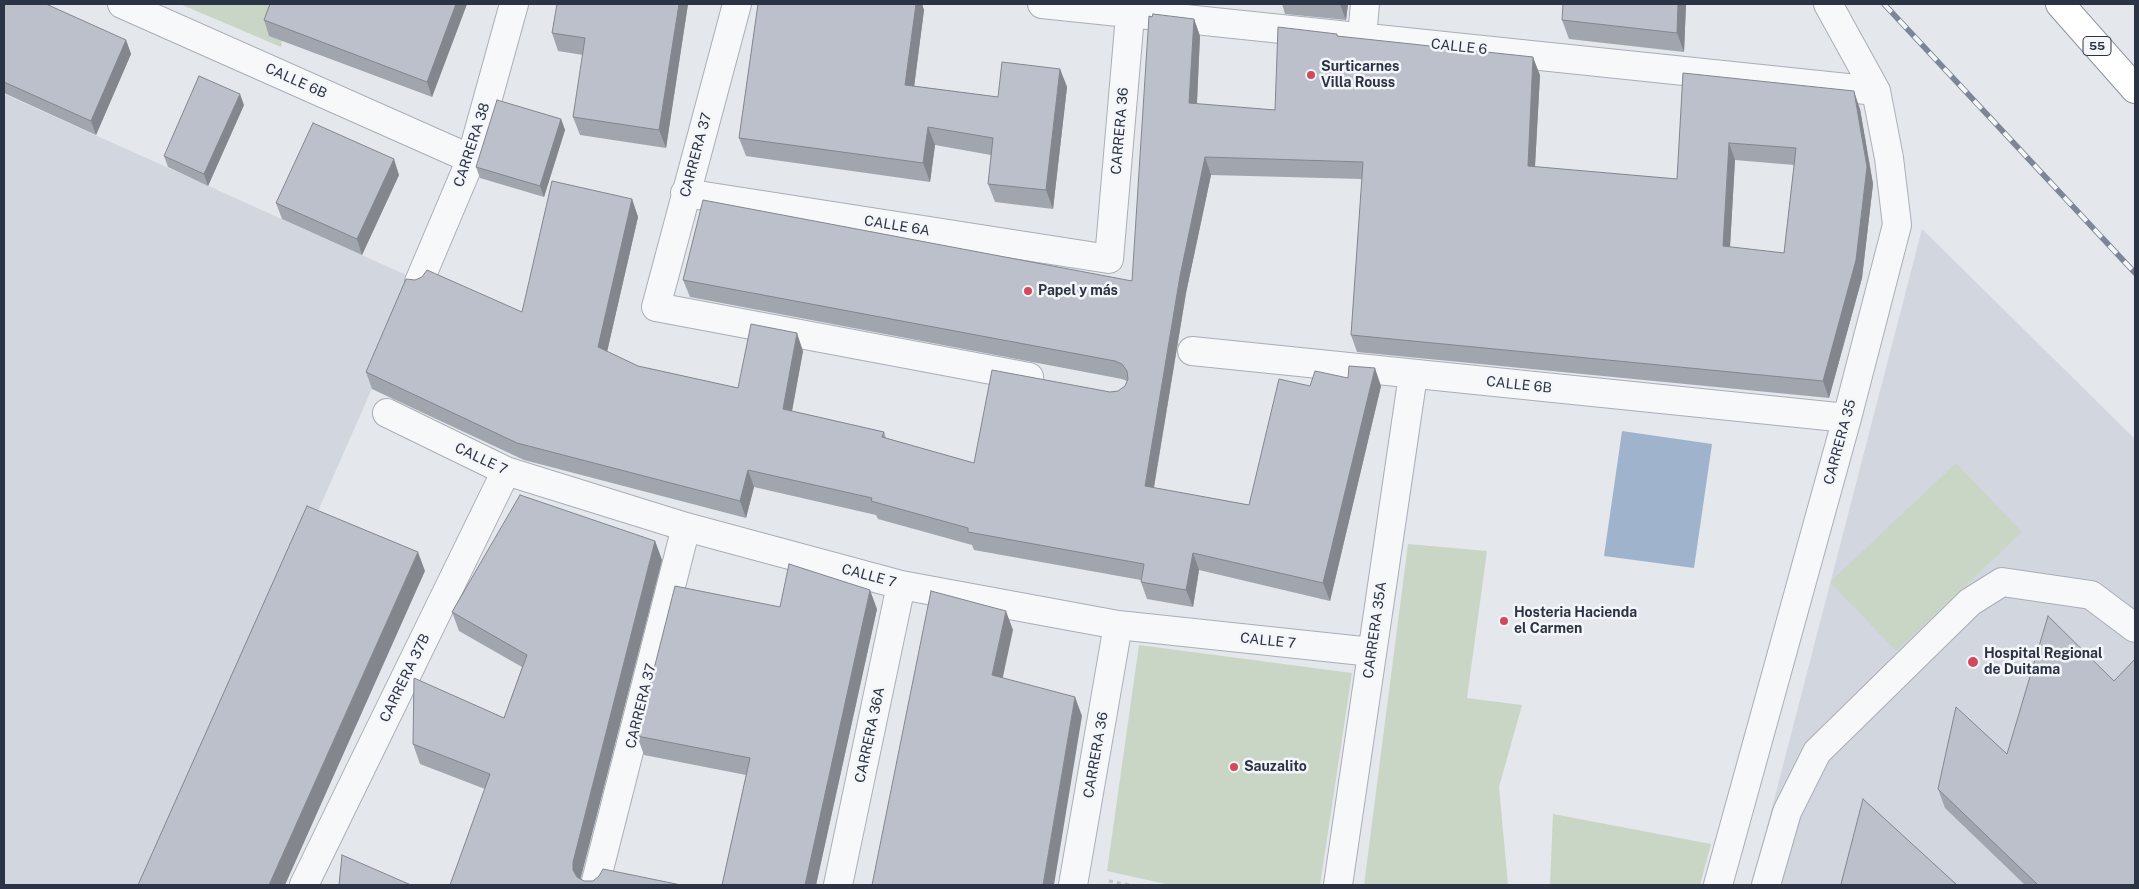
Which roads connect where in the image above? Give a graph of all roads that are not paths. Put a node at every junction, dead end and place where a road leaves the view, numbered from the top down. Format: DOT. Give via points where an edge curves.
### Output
graph roads {
  1 [pos="122,4"];
  2 [pos="514,4"];
  3 [pos="737,4"];
  4 [pos="1042,4"];
  5 [pos="1365,4"];
  6 [pos="1828,4"];
  7 [pos="2060,4"];
  8 [pos="1130,8"];
  9 [pos="1362,36"];
  10 [pos="2135,88"];
  11 [pos="1876,91"];
  12 [pos="470,159"];
  13 [pos="685,193"];
  14 [pos="1109,259"];
  15 [pos="419,282"];
  16 [pos="1192,351"];
  17 [pos="1413,375"];
  18 [pos="1051,381"];
  19 [pos="387,413"];
  20 [pos="1847,418"];
  21 [pos="506,471"];
  22 [pos="686,527"];
  23 [pos="901,585"];
  24 [pos="1118,625"];
  25 [pos="2135,628"];
  26 [pos="1372,652"];
  27 [pos="304,885"];
  28 [pos="595,885"];
  29 [pos="838,885"];
  30 [pos="1073,885"];
  31 [pos="1338,885"];
  32 [pos="1718,885"];
  33 [pos="1766,885"];
  1 -- 12 [label="street, CALLE 6B"];
  2 -- 12 [label="street, CARRERA 38"];
  3 -- 13 [label="street, CARRERA 37"];
  4 -- 8 [label="street, CALLE 6"];
  5 -- 9 [label="street"];
  6 -- 11 [label="street, CARRERA 35"];
  7 -- 10 [label="highway, 55"];
  8 -- 9 [label="street, CALLE 6"];
  8 -- 14 [label="street, CARRERA 36"];
  9 -- 11 [label="street, CALLE 6"];
  11 -- 20 [label="street, CARRERA 35" via="1897,225"];
  12 -- 15 [label="street, CARRERA 38"];
  13 -- 14 [label="street, CALLE 6A"];
  13 -- 18 [label="street, CARRERA 37" via="656,307"];
  16 -- 17 [label="street, CALLE 6B"];
  17 -- 20 [label="street, CALLE 6B"];
  17 -- 26 [label="street, CARRERA 35A"];
  19 -- 21 [label="street, CALLE 7"];
  20 -- 32 [label="street, CARRERA 35"];
  21 -- 22 [label="street, CALLE 7"];
  21 -- 27 [label="street, CARRERA 37B"];
  22 -- 23 [label="street, CALLE 7"];
  22 -- 28 [label="street, CARRERA 37"];
  23 -- 24 [label="street, CALLE 7"];
  23 -- 29 [label="street, CARRERA 36A"];
  24 -- 26 [label="street, CALLE 7"];
  24 -- 30 [label="street, CARRERA 36"];
  25 -- 33 [label="street" via="2091,595 2002,582 1970,602 1817,752 1787,812"];
  26 -- 31 [label="street, CARRERA 35A"];
}
